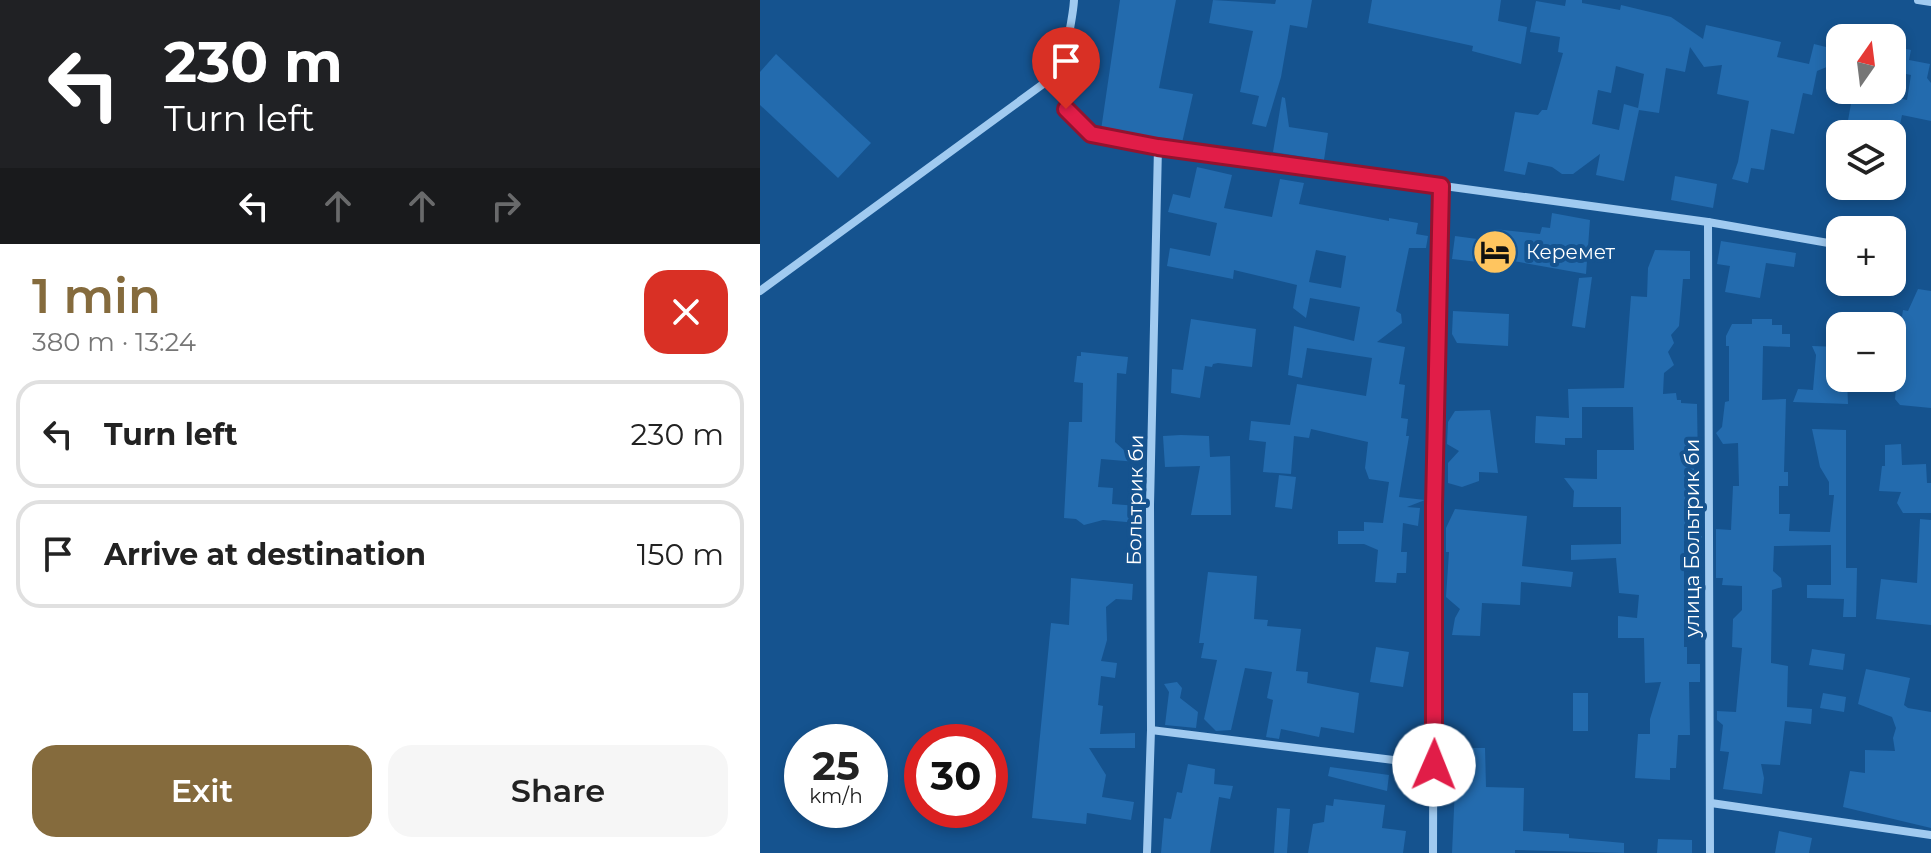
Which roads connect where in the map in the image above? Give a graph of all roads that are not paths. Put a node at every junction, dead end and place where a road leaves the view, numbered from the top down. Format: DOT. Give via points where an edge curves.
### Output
graph roads {
  1 [pos="1074,0"];
  2 [pos="1918,0"];
  3 [pos="1931,2"];
  4 [pos="1065,68"];
  5 [pos="1158,147"];
  6 [pos="1441,186"];
  7 [pos="1708,222"];
  8 [pos="1826,243"];
  9 [pos="760,291"];
  10 [pos="1151,730"];
  11 [pos="1434,765"];
  12 [pos="1711,803"];
  13 [pos="1931,835"];
  14 [pos="1147,853"];
  15 [pos="1433,853"];
  16 [pos="1710,853"];
  1 -- 4 [label="street"];
  2 -- 3 [label="street"];
  4 -- 5 [label="street" via="1066,109 1076,122 1091,134"];
  4 -- 9 [label="street"];
  5 -- 6 [label="street"];
  5 -- 10 [label="street, Больтрик би"];
  6 -- 7 [label="street"];
  6 -- 11 [label="street"];
  7 -- 8 [label="street"];
  7 -- 12 [label="street, улица Больтрик би"];
  10 -- 11 [label="street"];
  10 -- 14 [label="street, Больтрик би"];
  11 -- 15 [label="street"];
  12 -- 13 [label="street"];
  12 -- 16 [label="street, улица Больтрик би"];
}
